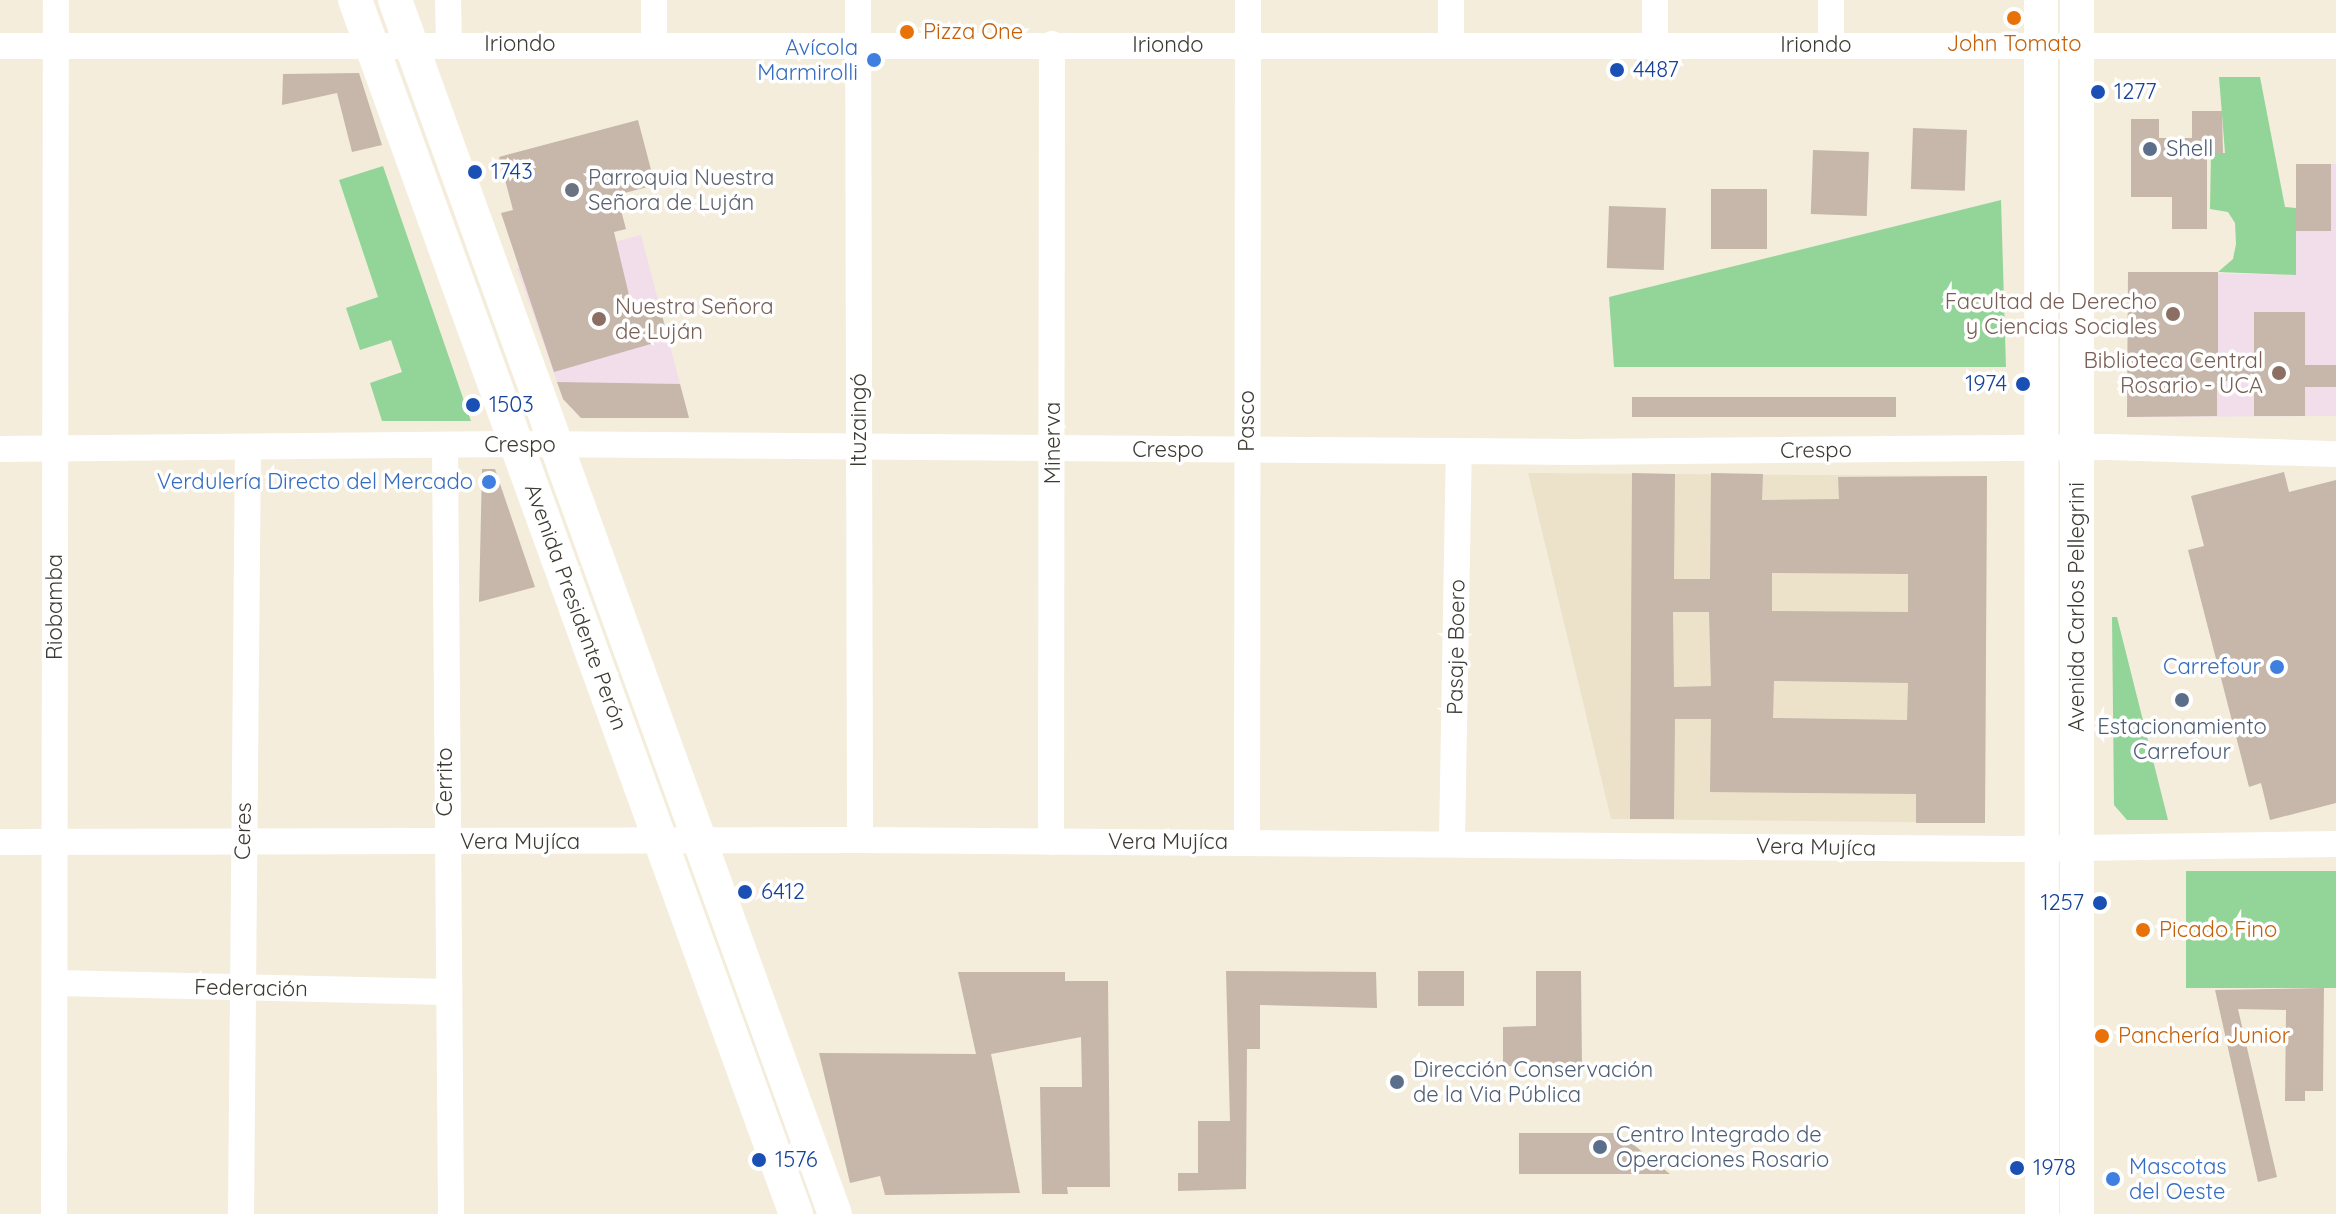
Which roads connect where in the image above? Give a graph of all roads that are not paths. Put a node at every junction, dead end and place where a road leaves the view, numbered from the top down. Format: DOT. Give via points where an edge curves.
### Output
graph roads {
  1 [pos="56,0"];
  2 [pos="355,0"];
  3 [pos="395,0"];
  4 [pos="448,0"];
  5 [pos="654,0"];
  6 [pos="858,0"];
  7 [pos="1248,0"];
  8 [pos="1451,0"];
  9 [pos="1655,0"];
  10 [pos="1831,0"];
  11 [pos="2041,0"];
  12 [pos="2077,0"];
  13 [pos="654,44"];
  14 [pos="859,44"];
  15 [pos="1052,44"];
  16 [pos="372,45"];
  17 [pos="412,45"];
  18 [pos="449,45"];
  19 [pos="1248,45"];
  20 [pos="1451,45"];
  21 [pos="1655,45"];
  22 [pos="1831,45"];
  23 [pos="0,46"];
  24 [pos="56,46"];
  25 [pos="2041,46"];
  26 [pos="2077,46"];
  27 [pos="2336,46"];
  28 [pos="517,444"];
  29 [pos="556,445"];
  30 [pos="445,446"];
  31 [pos="248,447"];
  32 [pos="859,447"];
  33 [pos="2041,448"];
  34 [pos="2077,448"];
  35 [pos="0,449"];
  36 [pos="55,449"];
  37 [pos="1053,449"];
  38 [pos="1247,450"];
  39 [pos="1459,452"];
  40 [pos="2336,454"];
  41 [pos="660,840"];
  42 [pos="699,840"];
  43 [pos="860,840"];
  44 [pos="0,842"];
  45 [pos="55,842"];
  46 [pos="242,842"];
  47 [pos="445,842"];
  48 [pos="1051,842"];
  49 [pos="1247,842"];
  50 [pos="1452,842"];
  51 [pos="2336,844"];
  52 [pos="2041,848"];
  53 [pos="2077,848"];
  54 [pos="55,983"];
  55 [pos="242,987"];
  56 [pos="448,992"];
  57 [pos="54,1214"];
  58 [pos="241,1214"];
  59 [pos="451,1214"];
  60 [pos="796,1214"];
  61 [pos="835,1214"];
  62 [pos="2042,1214"];
  63 [pos="2077,1214"];
  1 -- 24 [label="street, Riobamba"];
  2 -- 16 [label="main road, Avenida Presidente Perón"];
  3 -- 17 [label="main road, Avenida Presidente Perón"];
  4 -- 18 [label="street"];
  5 -- 13 [label="street"];
  6 -- 14 [label="street, Ituzaingó"];
  7 -- 19 [label="street, Pasco"];
  8 -- 20 [label="street"];
  9 -- 21 [label="street"];
  10 -- 22 [label="street"];
  11 -- 25 [label="main road, Avenida Carlos Pellegrini"];
  12 -- 26 [label="main road, Avenida Carlos Pellegrini"];
  13 -- 14 [label="street, Iriondo"];
  13 -- 18 [label="street, Iriondo"];
  14 -- 15 [label="street, Iriondo"];
  14 -- 32 [label="street, Ituzaingó"];
  15 -- 19 [label="street, Iriondo"];
  15 -- 37 [label="street, Minerva"];
  16 -- 17 [label="street, Iriondo"];
  16 -- 24 [label="street, Iriondo"];
  16 -- 28 [label="main road, Avenida Presidente Perón"];
  17 -- 18 [label="street, Iriondo"];
  17 -- 29 [label="main road, Avenida Presidente Perón"];
  19 -- 20 [label="street, Iriondo"];
  19 -- 38 [label="street, Pasco"];
  20 -- 21 [label="street, Iriondo"];
  21 -- 22 [label="street, Iriondo"];
  22 -- 25 [label="street, Iriondo"];
  23 -- 24 [label="street, Iriondo"];
  24 -- 36 [label="street, Riobamba"];
  25 -- 26 [label="street, Iriondo"];
  25 -- 33 [label="main road, Avenida Carlos Pellegrini"];
  26 -- 27 [label="street, Iriondo"];
  26 -- 34 [label="main road, Avenida Carlos Pellegrini"];
  28 -- 29 [label="street, Crespo"];
  28 -- 30 [label="street, Crespo"];
  28 -- 41 [label="main road, Avenida Presidente Perón"];
  29 -- 32 [label="street, Crespo"];
  29 -- 42 [label="main road, Avenida Presidente Perón"];
  30 -- 31 [label="street, Crespo"];
  30 -- 47 [label="street, Cerrito"];
  31 -- 36 [label="street, Crespo"];
  31 -- 46 [label="street, Ceres"];
  32 -- 37 [label="street, Crespo"];
  32 -- 43 [label="street, Ituzaingó"];
  33 -- 34 [label="street, Crespo"];
  33 -- 39 [label="street, Crespo"];
  33 -- 52 [label="main road, Avenida Carlos Pellegrini"];
  34 -- 40 [label="street, Crespo"];
  34 -- 53 [label="main road, Avenida Carlos Pellegrini"];
  35 -- 36 [label="street, Crespo"];
  36 -- 45 [label="street, Riobamba"];
  37 -- 38 [label="street, Crespo"];
  37 -- 48 [label="street, Minerva"];
  38 -- 39 [label="street, Crespo"];
  38 -- 49 [label="street, Pasco"];
  39 -- 50 [label="street, Pasaje Boero"];
  41 -- 42 [label="street, Vera Mujíca"];
  41 -- 47 [label="street, Vera Mujíca"];
  41 -- 60 [label="main road, Avenida Presidente Perón"];
  42 -- 43 [label="street, Vera Mujíca"];
  42 -- 61 [label="main road, Avenida Presidente Perón"];
  43 -- 48 [label="street, Vera Mujíca"];
  44 -- 45 [label="street, Vera Mujíca"];
  45 -- 46 [label="street, Vera Mujíca"];
  45 -- 54 [label="street, Riobamba"];
  46 -- 47 [label="street, Vera Mujíca"];
  46 -- 55 [label="street, Ceres"];
  47 -- 56 [label="street, Cerrito"];
  48 -- 49 [label="street, Vera Mujíca"];
  49 -- 50 [label="street, Vera Mujíca"];
  50 -- 52 [label="street, Vera Mujíca"];
  51 -- 53 [label="street, Vera Mujíca"];
  52 -- 53 [label="street, Vera Mujíca"];
  52 -- 62 [label="main road, Avenida Carlos Pellegrini"];
  53 -- 63 [label="main road, Avenida Carlos Pellegrini"];
  54 -- 55 [label="street, Federación"];
  54 -- 57 [label="street, Riobamba"];
  55 -- 56 [label="street, Federación"];
  55 -- 58 [label="street, Ceres"];
  56 -- 59 [label="street, Cerrito"];
}
